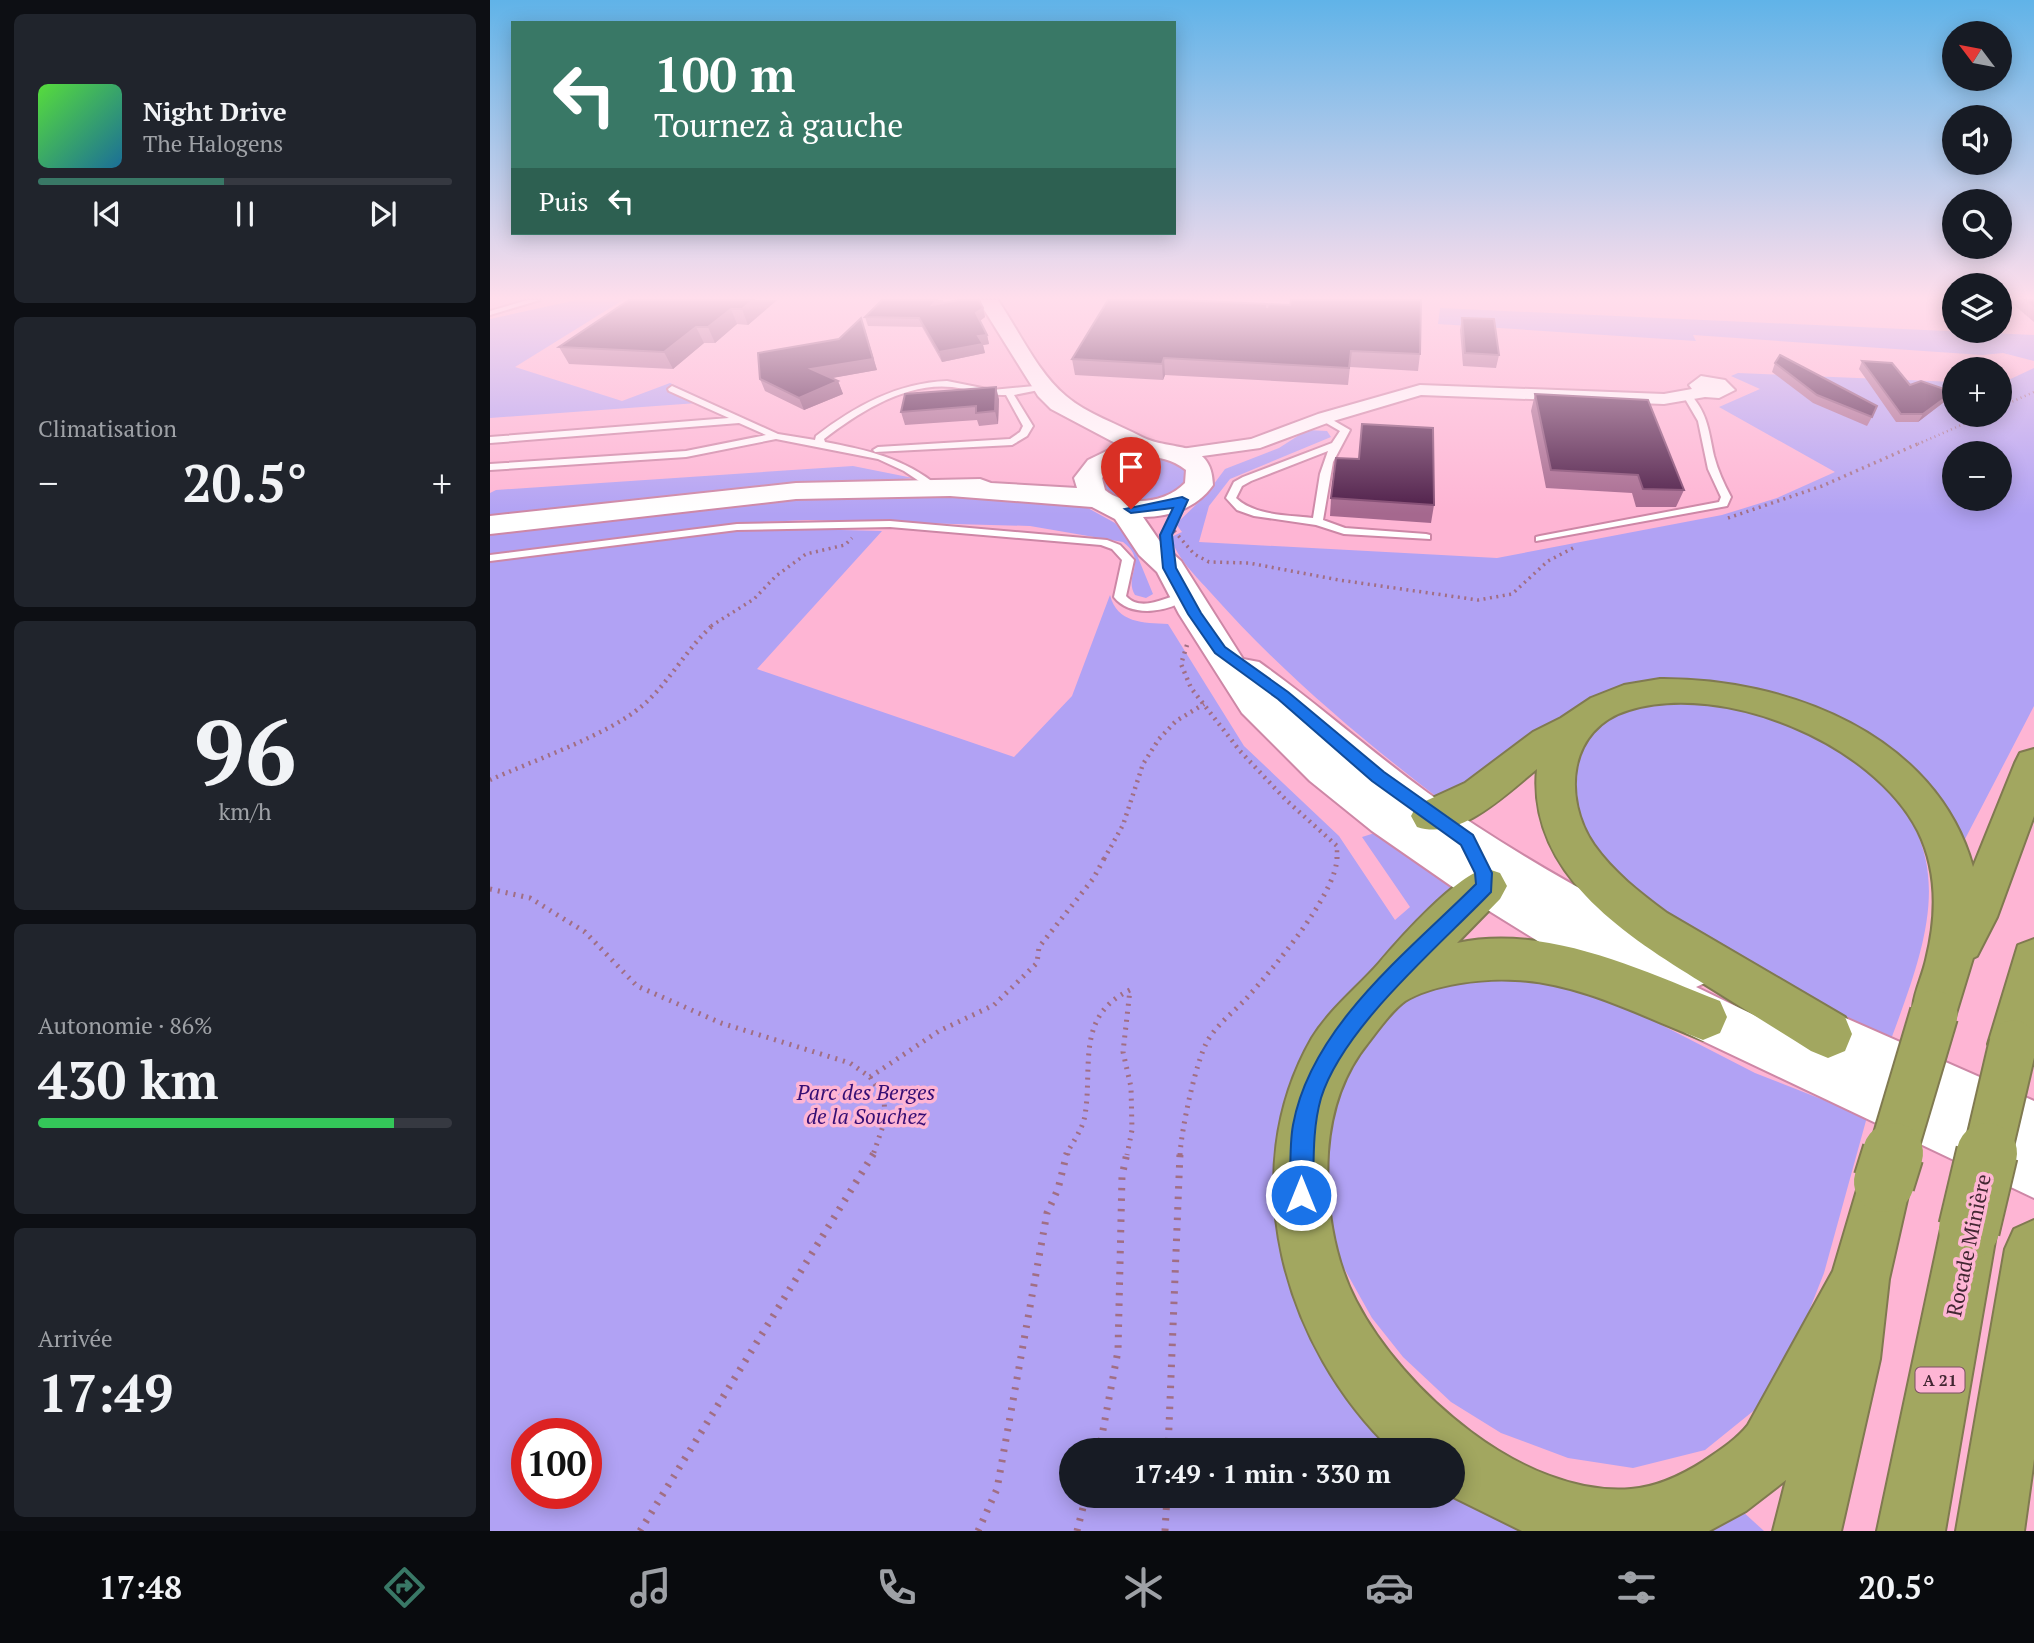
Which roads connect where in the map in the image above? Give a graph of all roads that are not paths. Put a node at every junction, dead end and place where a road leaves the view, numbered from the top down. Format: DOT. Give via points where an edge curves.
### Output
graph roads {
  1 [pos="1034,371"];
  2 [pos="1045,388"];
  3 [pos="672,389"];
  4 [pos="1007,392"];
  5 [pos="1705,392"];
  6 [pos="1688,397"];
  7 [pos="1073,410"];
  8 [pos="1324,418"];
  9 [pos="741,420"];
  10 [pos="1293,431"];
  11 [pos="776,436"];
  12 [pos="490,440"];
  13 [pos="821,444"];
  14 [pos="1332,446"];
  15 [pos="1146,449"];
  16 [pos="859,452"];
  17 [pos="1181,454"];
  18 [pos="1096,466"];
  19 [pos="490,467"];
  20 [pos="1202,477"];
  21 [pos="944,489"];
  22 [pos="1182,500"];
  23 [pos="1107,503"];
  24 [pos="1318,522"];
  25 [pos="490,525"];
  26 [pos="1426,537"];
  27 [pos="1540,539"];
  28 [pos="490,558"];
  29 [pos="1170,568"];
  30 [pos="1185,596"];
  31 [pos="1220,650"];
  32 [pos="1574,728"];
  33 [pos="2034,763"];
  34 [pos="1354,794"];
  35 [pos="1431,816"];
  36 [pos="1467,840"];
  37 [pos="1485,886"];
  38 [pos="2034,960"];
  39 [pos="1389,985"];
  40 [pos="1941,991"];
  41 [pos="1703,1017"];
  42 [pos="1828,1034"];
  43 [pos="2034,1128"];
  44 [pos="2034,1171"];
  45 [pos="2033,1254"];
  46 [pos="1860,1279"];
  47 [pos="1429,1438"];
  48 [pos="1465,1466"];
  49 [pos="1807,1531"];
  50 [pos="1911,1531"];
  51 [pos="1990,1531"];
  1 -- 2 [label="main road"];
  2 -- 4 [label="lane"];
  2 -- 7 [label="main road"];
  3 -- 9 [label="lane"];
  4 -- 13 [label="lane" via="922,384 834,426 819,438"];
  4 -- 16 [label="lane" via="1028,426 1024,435 1012,442"];
  5 -- 6 [label="street"];
  6 -- 8 [label="street" via="1420,390"];
  6 -- 27 [label="lane" via="1705,421 1712,465 1726,497 1723,504"];
  7 -- 15 [label="main road"];
  7 -- 18 [label="main road" via="1104,445"];
  8 -- 10 [label="street"];
  8 -- 14 [label="lane" via="1345,430"];
  9 -- 11 [label="lane"];
  9 -- 12 [label="lane"];
  10 -- 17 [label="street" via="1230,450"];
  10 -- 20 [label="street" via="1275,445 1211,468"];
  11 -- 13 [label="lane"];
  11 -- 19 [label="lane" via="686,454"];
  13 -- 16 [label="lane"];
  14 -- 24 [label="lane"];
  14 -- 24 [label="lane" via="1247,479 1238,484 1231,498 1254,513"];
  15 -- 17 [label="main road"];
  15 -- 18 [label="main road" via="1121,453"];
  16 -- 21 [label="lane" via="889,458"];
  17 -- 20 [label="main road" via="1199,468"];
  18 -- 21 [label="main road" via="1021,486"];
  18 -- 23 [label="main road" via="1088,486"];
  20 -- 22 [label="main road" via="1193,493"];
  21 -- 23 [label="main road"];
  21 -- 25 [label="main road" via="796,491"];
  22 -- 23 [label="main road" via="1149,509"];
  22 -- 29 [label="main road" via="1166,535"];
  23 -- 29 [label="main road" via="1125,513"];
  24 -- 26 [label="lane" via="1343,531"];
  28 -- 30 [label="lane" via="737,527 963,529 1103,542 1116,547 1128,560 1123,601 1147,607"];
  29 -- 30 [label="main road"];
  30 -- 31 [label="main road"];
  31 -- 34 [label="main road" via="1255,704"];
  31 -- 35 [label="main road" via="1283,695"];
  32 -- 35 [label="highway" via="1547,740 1457,809"];
  32 -- 40 [label="highway" via="1622,698 1704,691 1760,702 1843,736 1881,763 1910,788 1943,840 1954,876 1956,907"];
  32 -- 42 [label="highway" via="1558,759 1554,788 1561,821 1596,879 1651,927"];
  33 -- 40 [label="highway" via="1975,917"];
  34 -- 35 [label="main road" via="1400,814"];
  34 -- 37 [label="main road"];
  35 -- 36 [label="main road"];
  36 -- 37 [label="main road" via="1484,873"];
  36 -- 42 [label="main road" via="1604,923"];
  37 -- 39 [label="highway"];
  37 -- 41 [label="main road"];
  38 -- 50 [label="highway, Rocade Minière / A 21, bridge" via="1969,1229"];
  39 -- 41 [label="highway" via="1459,963 1517,959 1571,969"];
  39 -- 47 [label="highway" via="1345,1031 1311,1096 1300,1174 1302,1215 1330,1312 1352,1354 1382,1395"];
  40 -- 46 [label="highway, bridge"];
  41 -- 44 [label="main road"];
  42 -- 43 [label="main road"];
  45 -- 51 [label="highway"];
  46 -- 48 [label="highway" via="1768,1452 1726,1487 1631,1523 1546,1507"];
  46 -- 49 [label="highway" via="1849,1359"];
}
